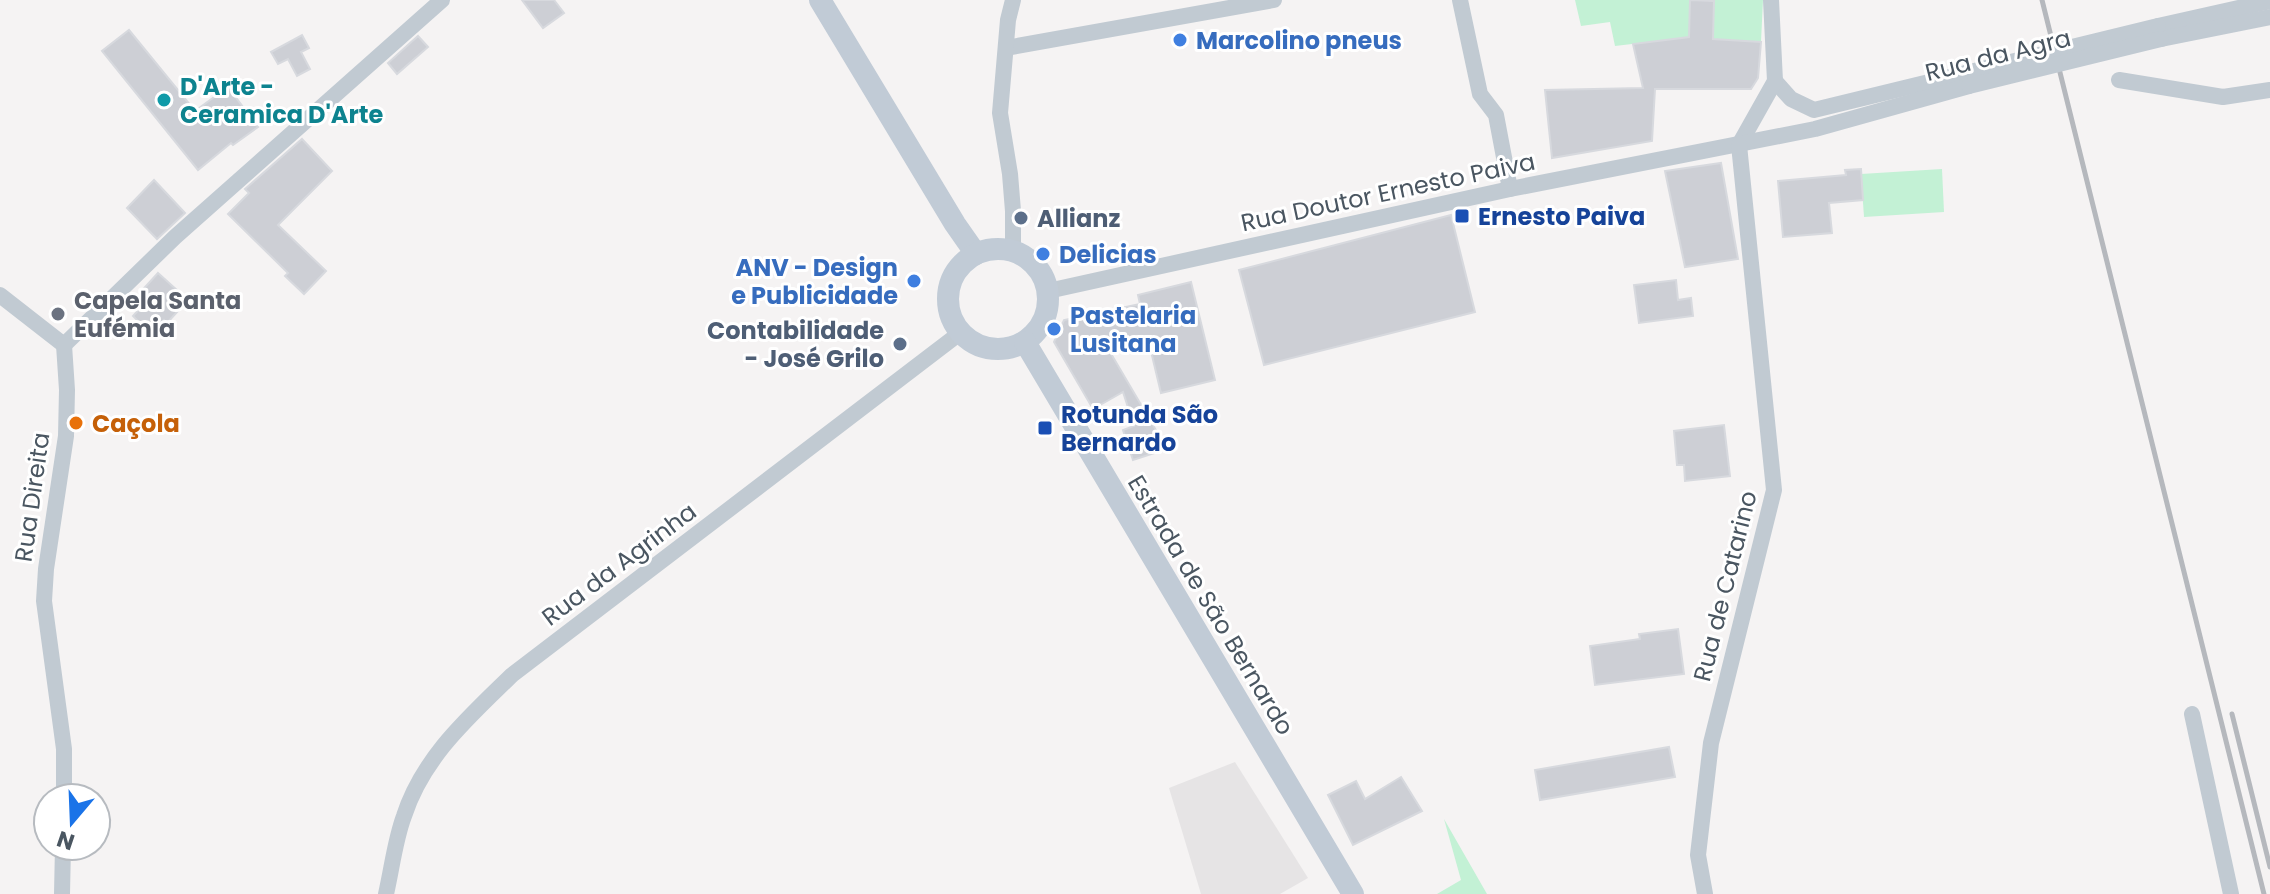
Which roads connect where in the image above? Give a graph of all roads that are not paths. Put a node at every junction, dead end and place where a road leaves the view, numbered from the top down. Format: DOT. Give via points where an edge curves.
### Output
graph roads {
  1 [pos="442,0"];
  2 [pos="820,0"];
  3 [pos="1013,0"];
  4 [pos="1274,0"];
  5 [pos="1460,0"];
  6 [pos="1771,0"];
  7 [pos="2270,1"];
  8 [pos="2270,17"];
  9 [pos="2159,32"];
  10 [pos="1006,48"];
  11 [pos="1968,79"];
  12 [pos="2119,80"];
  13 [pos="1775,81"];
  14 [pos="2270,90"];
  15 [pos="1739,145"];
  16 [pos="1510,189"];
  17 [pos="1013,251"];
  18 [pos="976,254"];
  19 [pos="1048,291"];
  20 [pos="0,295"];
  21 [pos="960,333"];
  22 [pos="1025,342"];
  23 [pos="64,345"];
  24 [pos="2192,714"];
  25 [pos="64,782"];
  26 [pos="63,862"];
  27 [pos="62,894"];
  28 [pos="386,894"];
  29 [pos="1353,894"];
  30 [pos="1705,894"];
  31 [pos="2231,894"];
  1 -- 23 [label="street" via="175,237"];
  2 -- 18 [label="main road"];
  3 -- 10 [label="street"];
  4 -- 10 [label="street"];
  5 -- 16 [label="street" via="1480,94 1496,115"];
  6 -- 13 [label="street"];
  7 -- 9 [label="street, Rua da Agra"];
  8 -- 9 [label="street, Rua da Agra"];
  9 -- 11 [label="street, Rua da Agra, bridge"];
  10 -- 17 [label="street" via="1000,113 1010,174"];
  11 -- 13 [label="street, Rua da Agra" via="1814,110 1791,99"];
  11 -- 15 [label="street, Rua da Agra" via="1815,129"];
  12 -- 14 [label="street" via="2223,97"];
  13 -- 15 [label="street"];
  15 -- 16 [label="street, Rua Doutor Ernesto Paiva"];
  15 -- 30 [label="street, Rua de Catarino" via="1774,490 1711,743 1698,855"];
  16 -- 19 [label="street, Rua Doutor Ernesto Paiva"];
  17 -- 18 [label="main road"];
  17 -- 19 [label="main road" via="1036,266"];
  18 -- 21 [label="main road" via="964,262 949,289 948,305"];
  19 -- 22 [label="main road" via="1044,320"];
  20 -- 23 [label="street"];
  21 -- 22 [label="main road" via="998,350"];
  21 -- 28 [label="street, Rua da Agrinha" via="512,675 447,739 422,775 404,815"];
  22 -- 29 [label="main road, Estrada de São Bernardo"];
  23 -- 25 [label="street, Rua Direita" via="66,436 44,601"];
  24 -- 31 [label="street"];
  26 -- 27 [label="street"];
}
